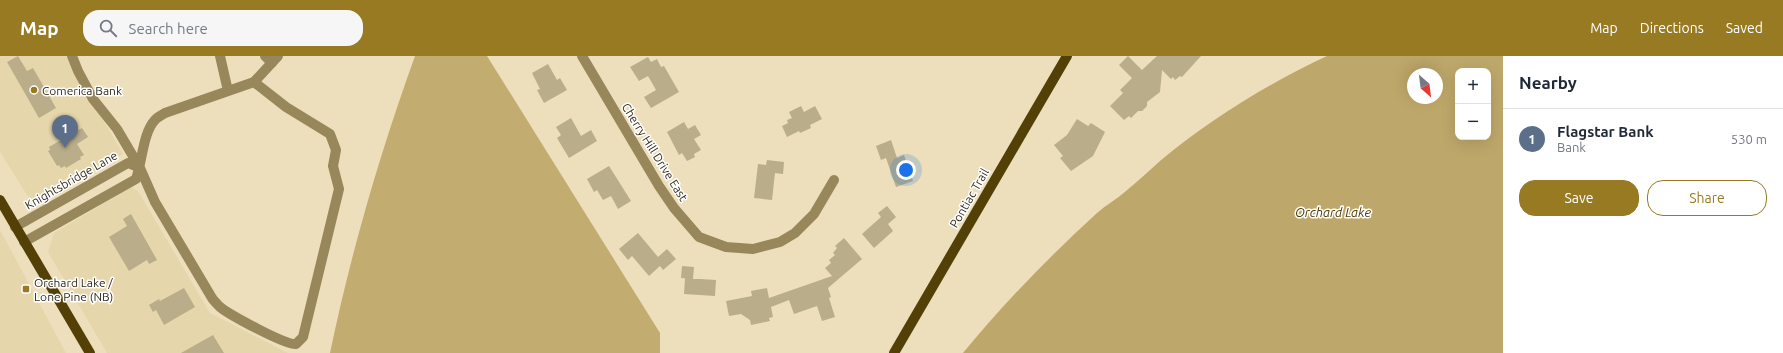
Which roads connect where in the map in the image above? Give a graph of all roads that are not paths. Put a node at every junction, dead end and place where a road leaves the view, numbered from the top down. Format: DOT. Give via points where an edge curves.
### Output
graph roads {
  1 [pos="72,56"];
  2 [pos="220,56"];
  3 [pos="582,56"];
  4 [pos="1067,56"];
  5 [pos="272,58"];
  6 [pos="254,82"];
  7 [pos="228,91"];
  8 [pos="140,168"];
  9 [pos="834,180"];
  10 [pos="0,200"];
  11 [pos="16,227"];
  12 [pos="24,242"];
  13 [pos="90,353"];
  14 [pos="894,353"];
  1 -- 8 [label="street, Knightsbridge Lane" via="93,99 117,129"];
  2 -- 7 [label="street"];
  3 -- 9 [label="street, Cherry Hill Drive East" via="659,186 699,237 726,247 753,249 780,242 795,234 814,214"];
  4 -- 14 [label="main road, Pontiac Trail"];
  5 -- 6 [label="street"];
  6 -- 7 [label="street"];
  6 -- 8 [label="street" via="286,107 330,134 336,150 334,166 340,189 303,337 296,344 287,343 243,320 220,307 212,298 155,202"];
  7 -- 8 [label="street" via="165,113 154,120 147,135"];
  8 -- 11 [label="street, Knightsbridge Lane" via="128,163"];
  8 -- 12 [label="street" via="136,179"];
  10 -- 11 [label="main road"];
  11 -- 12 [label="main road"];
  12 -- 13 [label="main road"];
}
